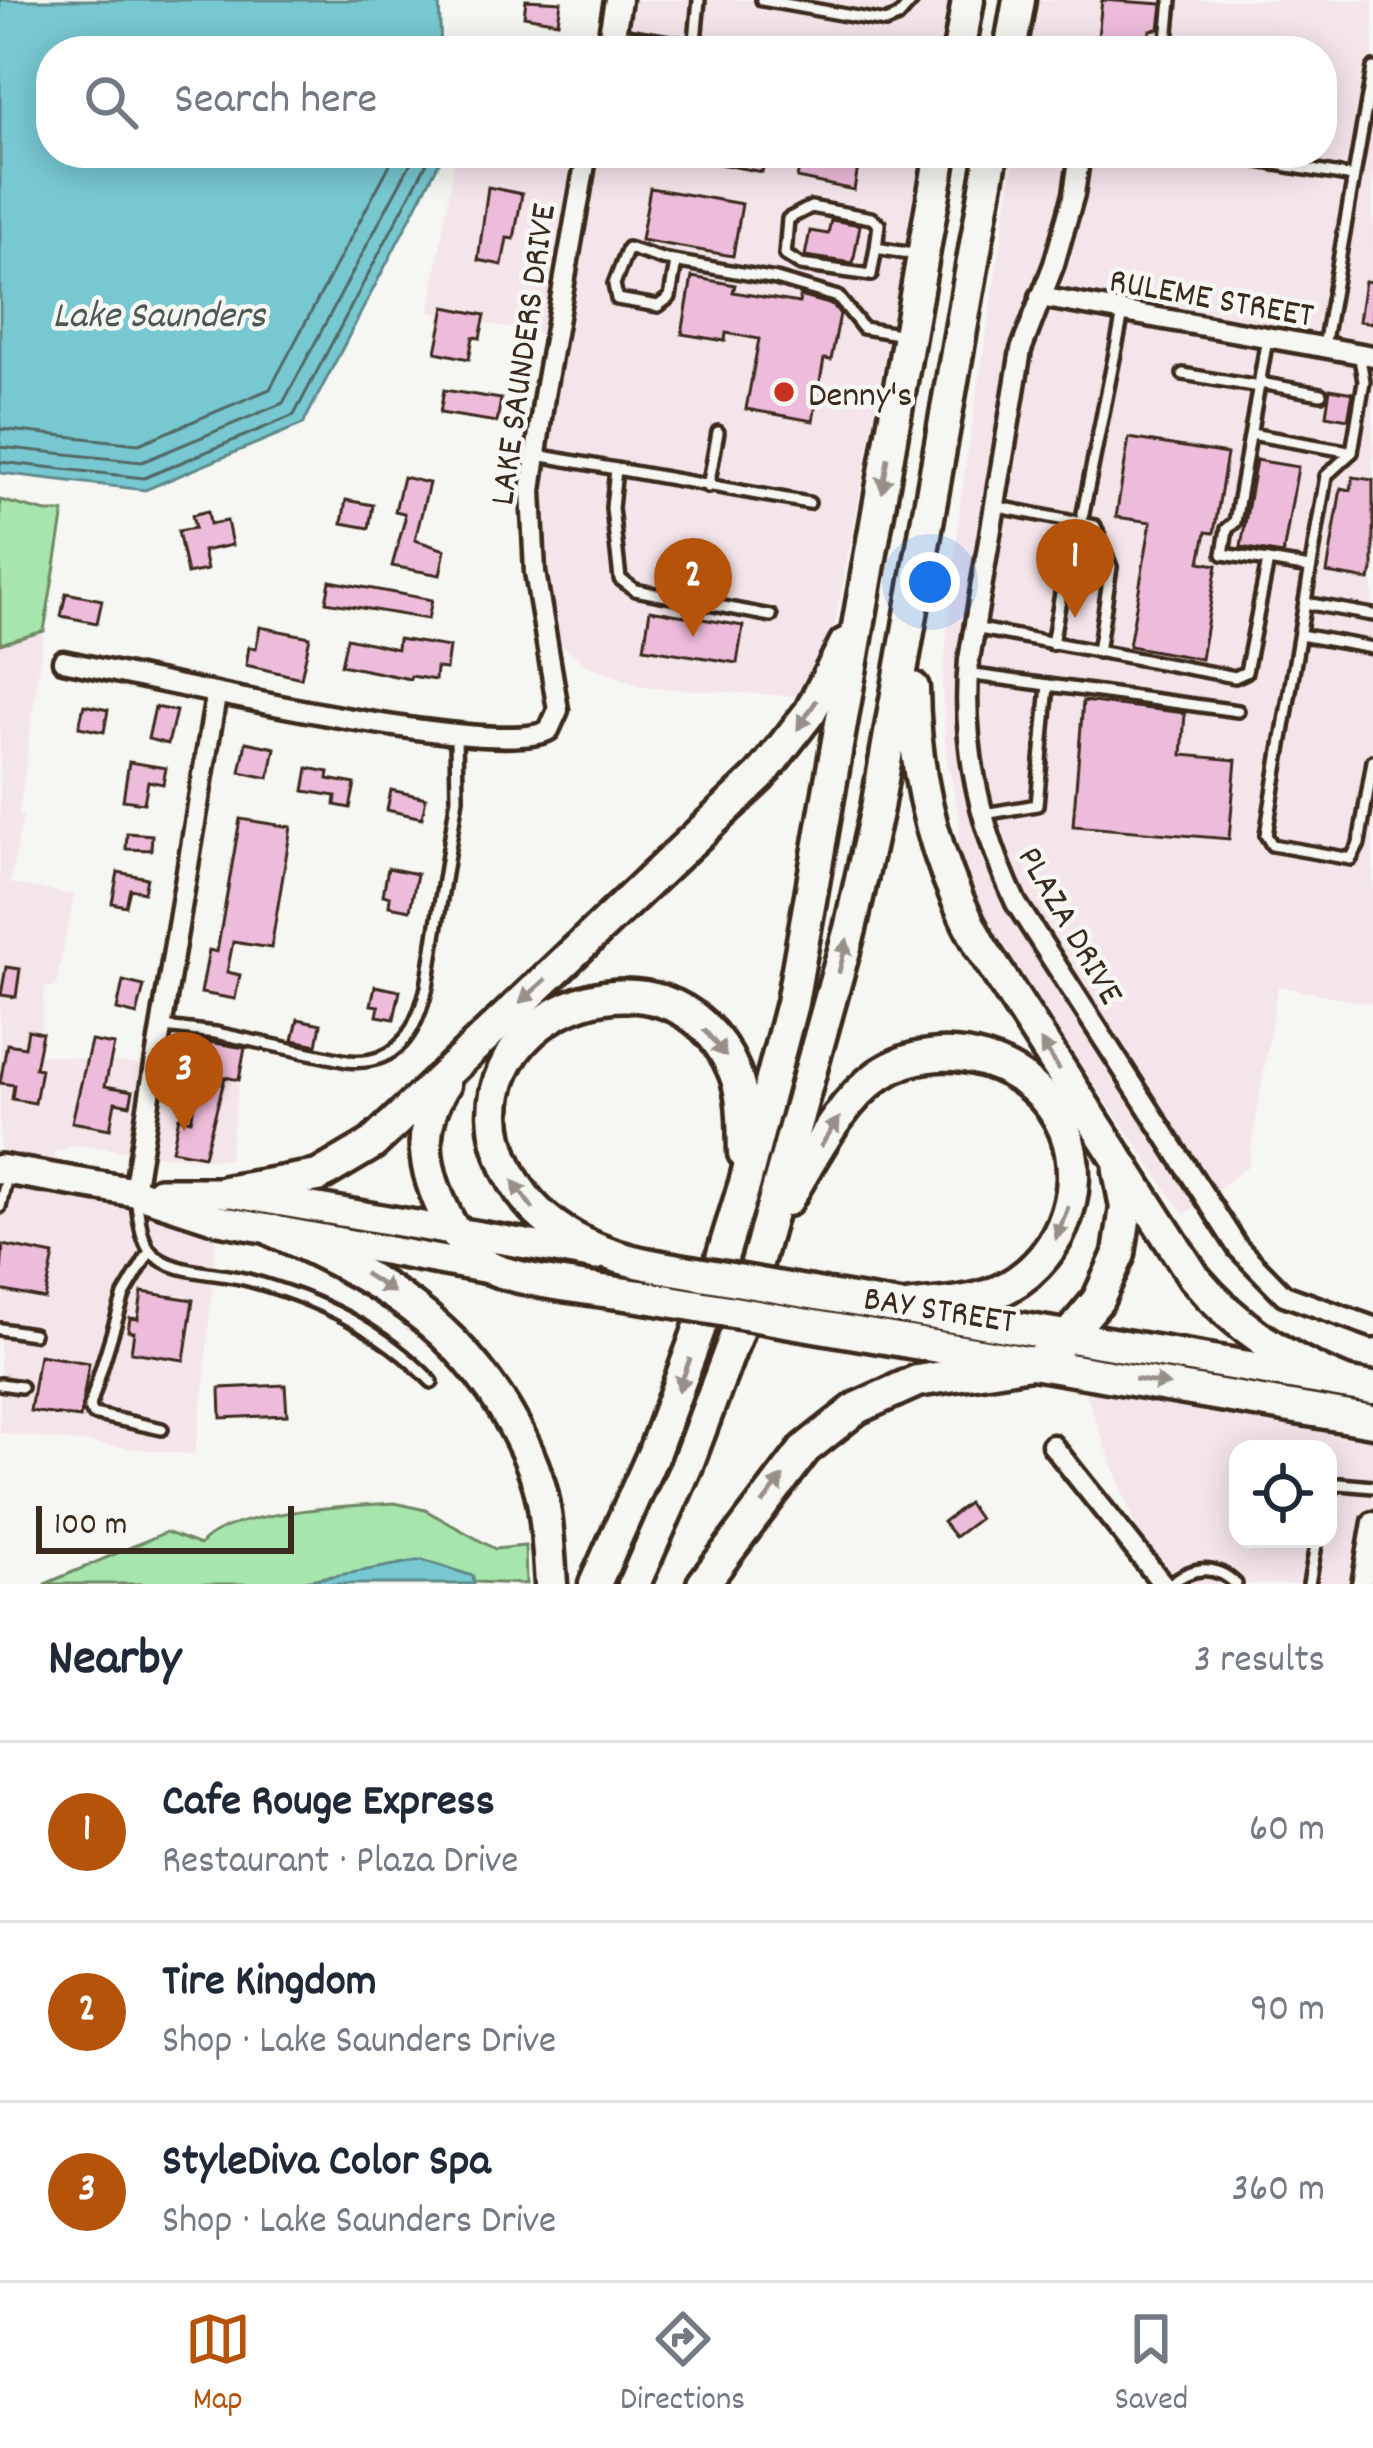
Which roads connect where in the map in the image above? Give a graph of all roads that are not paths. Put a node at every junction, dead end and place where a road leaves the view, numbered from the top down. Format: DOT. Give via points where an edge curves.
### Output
graph roads {
  1 [pos="617,0"];
  2 [pos="700,0"];
  3 [pos="762,0"];
  4 [pos="914,0"];
  5 [pos="969,0"];
  6 [pos="1019,0"];
  7 [pos="1171,0"];
  8 [pos="611,36"];
  9 [pos="696,36"];
  10 [pos="962,36"];
  11 [pos="971,36"];
  12 [pos="1013,36"];
  13 [pos="1167,36"];
  14 [pos="1373,68"];
  15 [pos="584,168"];
  16 [pos="938,168"];
  17 [pos="972,168"];
  18 [pos="989,168"];
  19 [pos="1077,168"];
  20 [pos="1300,168"];
  21 [pos="1354,177"];
  22 [pos="876,248"];
  23 [pos="975,248"];
  24 [pos="923,256"];
  25 [pos="676,262"];
  26 [pos="1040,297"];
  27 [pos="1123,313"];
  28 [pos="909,336"];
  29 [pos="1267,339"];
  30 [pos="1323,348"];
  31 [pos="1366,355"];
  32 [pos="1183,374"];
  33 [pos="1259,385"];
  34 [pos="1321,394"];
  35 [pos="718,432"];
  36 [pos="1251,434"];
  37 [pos="1352,452"];
  38 [pos="536,454"];
  39 [pos="616,469"];
  40 [pos="708,487"];
  41 [pos="809,503"];
  42 [pos="994,506"];
  43 [pos="1078,522"];
  44 [pos="1268,561"];
  45 [pos="1310,568"];
  46 [pos="1305,603"];
  47 [pos="861,611"];
  48 [pos="1373,615"];
  49 [pos="771,616"];
  50 [pos="911,619"];
  51 [pos="974,628"];
  52 [pos="1300,635"];
  53 [pos="1052,644"];
  54 [pos="1373,648"];
  55 [pos="1098,652"];
  56 [pos="63,661"];
  57 [pos="967,674"];
  58 [pos="1048,685"];
  59 [pos="216,696"];
  60 [pos="1238,712"];
  61 [pos="456,732"];
  62 [pos="1373,761"];
  63 [pos="981,814"];
  64 [pos="164,1027"];
  65 [pos="457,1065"];
  66 [pos="1114,1154"];
  67 [pos="4,1170"];
  68 [pos="745,1183"];
  69 [pos="134,1192"];
  70 [pos="225,1192"];
  71 [pos="0,1208"];
  72 [pos="274,1231"];
  73 [pos="454,1231"];
  74 [pos="769,1231"];
  75 [pos="150,1251"];
  76 [pos="618,1259"];
  77 [pos="494,1270"];
  78 [pos="906,1308"];
  79 [pos="1373,1328"];
  80 [pos="0,1329"];
  81 [pos="33,1334"];
  82 [pos="1068,1336"];
  83 [pos="1037,1362"];
  84 [pos="432,1382"];
  85 [pos="0,1384"];
  86 [pos="1359,1385"];
  87 [pos="21,1387"];
  88 [pos="1373,1420"];
  89 [pos="162,1429"];
  90 [pos="1052,1445"];
  91 [pos="1337,1486"];
  92 [pos="1373,1486"];
  93 [pos="1373,1522"];
  94 [pos="1315,1548"];
  95 [pos="550,1584"];
  96 [pos="595,1584"];
  97 [pos="634,1584"];
  98 [pos="703,1584"];
  99 [pos="1166,1584"];
  100 [pos="1236,1584"];
  101 [pos="1309,1584"];
  102 [pos="1362,1584"];
  1 -- 8 [label="street"];
  2 -- 9 [label="lane"];
  3 -- 4 [label="lane" via="885,22"];
  5 -- 10 [label="main road"];
  5 -- 11 [label="main road"];
  6 -- 12 [label="main road"];
  7 -- 13 [label="lane"];
  14 -- 21 [label="lane"];
  15 -- 38 [label="street, LAKE SAUNDERS DRIVE"];
  16 -- 24 [label="main road"];
  17 -- 23 [label="main road"];
  18 -- 23 [label="main road"];
  19 -- 26 [label="street, PLAZA DRIVE"];
  20 -- 21 [label="lane"];
  21 -- 30 [label="lane"];
  22 -- 22 [label="lane" via="871,275 801,265 784,255 788,219 811,207 871,218 879,224"];
  22 -- 24 [label="lane"];
  23 -- 50 [label="main road"];
  24 -- 28 [label="main road"];
  25 -- 25 [label="lane" via="628,248 614,284 617,299 658,306 670,297"];
  25 -- 28 [label="lane" via="838,297 863,328"];
  26 -- 27 [label="street, RULEME STREET"];
  26 -- 42 [label="street, PLAZA DRIVE" via="1021,350"];
  27 -- 29 [label="street, RULEME STREET"];
  27 -- 43 [label="lane"];
  28 -- 47 [label="main road, one-way"];
  29 -- 30 [label="street, RULEME STREET"];
  29 -- 33 [label="lane"];
  30 -- 31 [label="street, RULEME STREET"];
  31 -- 37 [label="lane"];
  32 -- 33 [label="lane"];
  33 -- 34 [label="lane"];
  33 -- 36 [label="lane"];
  35 -- 40 [label="lane"];
  36 -- 37 [label="lane"];
  36 -- 44 [label="lane" via="1223,554"];
  37 -- 45 [label="lane" via="1326,476"];
  38 -- 39 [label="lane"];
  38 -- 61 [label="street, LAKE SAUNDERS DRIVE" via="531,531 555,722 530,738"];
  39 -- 40 [label="lane"];
  39 -- 49 [label="lane" via="620,578 635,590"];
  40 -- 41 [label="lane"];
  42 -- 43 [label="lane"];
  42 -- 51 [label="street, PLAZA DRIVE"];
  43 -- 53 [label="lane"];
  43 -- 55 [label="lane" via="1095,526 1111,567"];
  44 -- 45 [label="lane"];
  44 -- 55 [label="lane" via="1246,672"];
  45 -- 46 [label="lane"];
  46 -- 48 [label="lane"];
  46 -- 52 [label="lane"];
  47 -- 65 [label="main road, one-way" via="810,712 760,776"];
  47 -- 68 [label="main road" via="792,1003"];
  66 -- 50 [label="main road, one-way" via="982,947 941,862 917,764"];
  74 -- 50 [label="main road, one-way" via="850,929"];
  51 -- 53 [label="lane"];
  51 -- 57 [label="street, PLAZA DRIVE"];
  52 -- 54 [label="lane"];
  52 -- 62 [label="lane" via="1266,835 1272,845 1351,860"];
  53 -- 55 [label="lane"];
  56 -- 59 [label="street, LAKE SAUNDERS DRIVE"];
  57 -- 58 [label="lane"];
  57 -- 63 [label="street, PLAZA DRIVE"];
  58 -- 60 [label="lane"];
  58 -- 63 [label="lane" via="1037,805"];
  59 -- 61 [label="street, LAKE SAUNDERS DRIVE"];
  59 -- 64 [label="street"];
  61 -- 64 [label="lane" via="457,798 427,987 420,1016 388,1057 347,1061"];
  63 -- 79 [label="street, PLAZA DRIVE" via="1016,903 1238,1249 1284,1295"];
  64 -- 69 [label="street"];
  65 -- 70 [label="main road" via="351,1159 302,1180"];
  65 -- 73 [label="main road" via="435,1098 424,1140 429,1179"];
  66 -- 82 [label="main road" via="1126,1207 1119,1254 1098,1300"];
  66 -- 86 [label="main road" via="1216,1303 1262,1343"];
  67 -- 69 [label="main road"];
  67 -- 71 [label="lane"];
  76 -- 68 [label="main road, BAY STREET, one-way" via="560,1231 527,1203 495,1132 508,1058 558,1011 593,998 641,996 703,1028 736,1074"];
  68 -- 96 [label="main road, one-way" via="680,1387"];
  69 -- 70 [label="main road"];
  69 -- 72 [label="main road"];
  69 -- 75 [label="lane"];
  70 -- 73 [label="main road"];
  72 -- 77 [label="main road"];
  72 -- 95 [label="main road, one-way" via="400,1297 476,1366 536,1476"];
  73 -- 76 [label="main road"];
  73 -- 77 [label="main road"];
  74 -- 78 [label="main road, one-way" via="835,1124 890,1069 955,1054 1018,1075 1054,1113 1069,1146 1071,1195 1060,1232 1035,1267 997,1292"];
  74 -- 97 [label="main road" via="713,1398"];
  75 -- 84 [label="lane" via="164,1263 248,1280 355,1320"];
  75 -- 89 [label="lane" via="124,1295 89,1409"];
  76 -- 78 [label="main road, BAY STREET, bridge"];
  77 -- 83 [label="main road, BAY STREET, bridge"];
  78 -- 82 [label="main road, BAY STREET"];
  80 -- 81 [label="lane"];
  82 -- 83 [label="main road"];
  82 -- 86 [label="main road, BAY STREET"];
  83 -- 88 [label="main road, BAY STREET, one-way"];
  98 -- 83 [label="main road, one-way" via="805,1449 857,1408 917,1382"];
  85 -- 87 [label="lane"];
  90 -- 99 [label="street"];
  91 -- 92 [label="lane"];
  93 -- 102 [label="street"];
  94 -- 101 [label="lane"];
  99 -- 100 [label="lane" via="1199,1569"];
}
